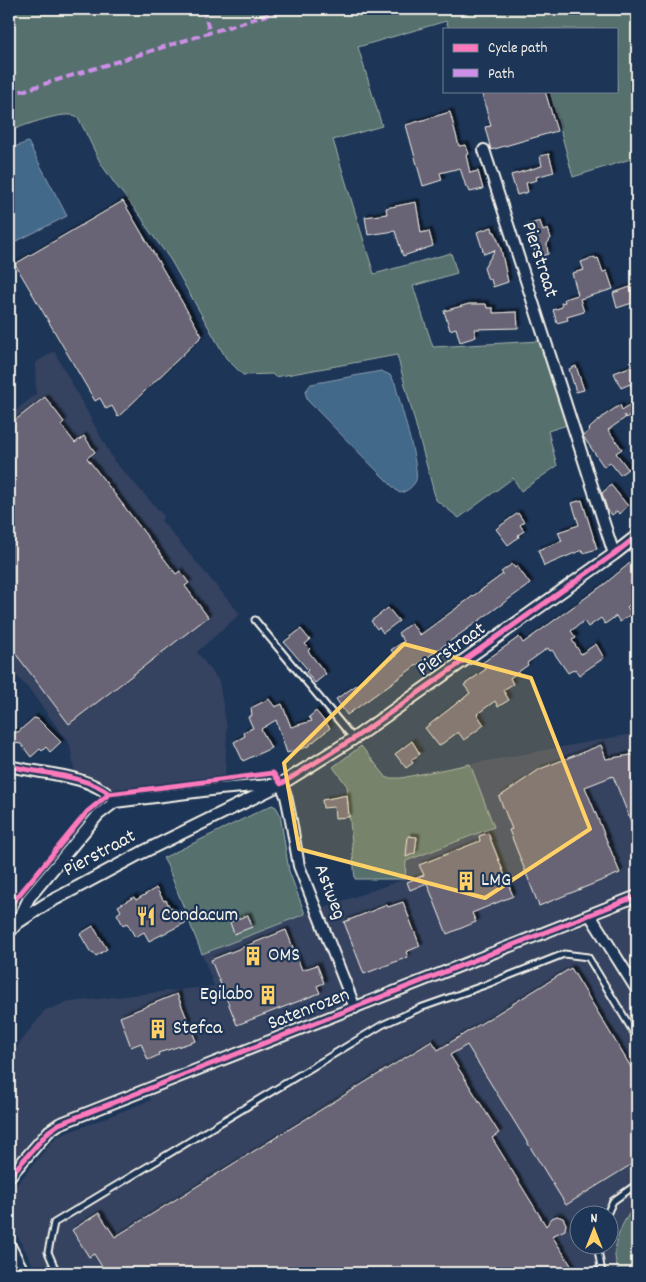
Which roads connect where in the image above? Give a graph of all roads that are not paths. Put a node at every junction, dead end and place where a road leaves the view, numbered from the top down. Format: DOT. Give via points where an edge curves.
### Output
graph roads {
  1 [pos="484,150"];
  2 [pos="637,536"];
  3 [pos="614,554"];
  4 [pos="255,620"];
  5 [pos="353,739"];
  6 [pos="9,766"];
  7 [pos="281,784"];
  8 [pos="115,802"];
  9 [pos="637,896"];
  10 [pos="590,914"];
  11 [pos="13,927"];
  12 [pos="637,990"];
  13 [pos="355,1008"];
  14 [pos="637,1038"];
  15 [pos="9,1177"];
  16 [pos="637,1184"];
  17 [pos="612,1204"];
  18 [pos="9,1244"];
  19 [pos="599,1254"];
  20 [pos="24,1273"];
  21 [pos="57,1273"];
  22 [pos="602,1273"];
  1 -- 3 [label="street, Pierstraat"];
  2 -- 3 [label="street, Pierstraat"];
  3 -- 5 [label="street, Pierstraat"];
  4 -- 5 [label="lane"];
  5 -- 7 [label="street, Pierstraat"];
  6 -- 8 [label="street, Pierstraat" via="100,787"];
  7 -- 8 [label="street"];
  7 -- 11 [label="street, Pierstraat" via="135,856 46,904"];
  7 -- 13 [label="street, Astweg" via="300,866"];
  8 -- 11 [label="street" via="98,815 29,898"];
  9 -- 10 [label="street, Satenrozen"];
  10 -- 12 [label="street"];
  10 -- 13 [label="street, Satenrozen"];
  13 -- 15 [label="street, Satenrozen" via="59,1124"];
  14 -- 21 [label="lane" via="588,957 564,954 420,1008 382,1024 54,1223 48,1252"];
  16 -- 17 [label="lane"];
  18 -- 20 [label="street"];
  19 -- 22 [label="lane"];
}
